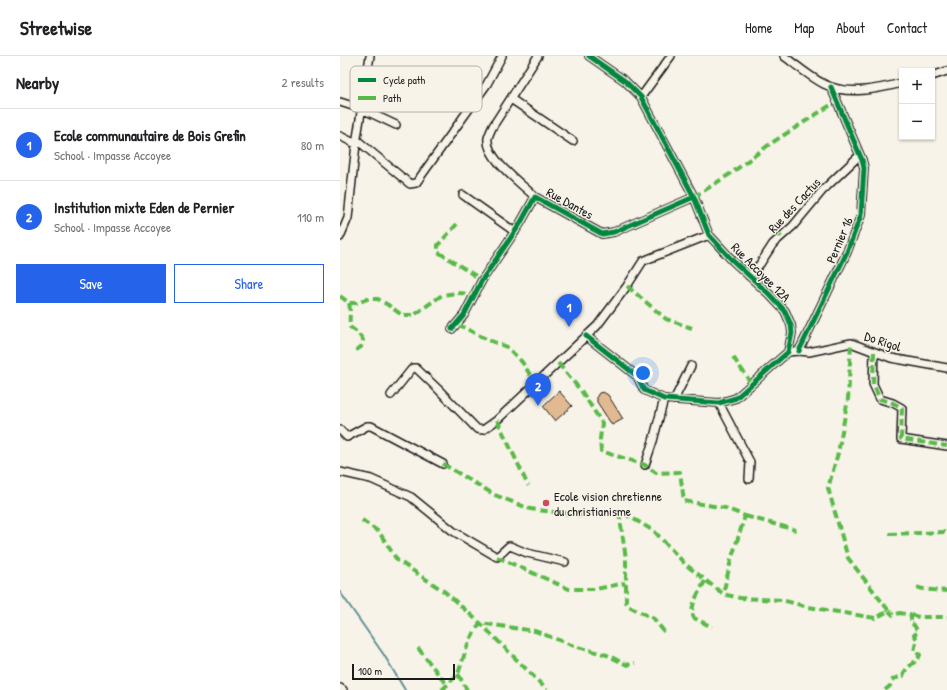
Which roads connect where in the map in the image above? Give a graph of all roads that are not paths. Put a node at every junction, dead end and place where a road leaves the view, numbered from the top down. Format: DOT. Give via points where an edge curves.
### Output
graph roads {
  1 [pos="370,56"];
  2 [pos="502,56"];
  3 [pos="538,56"];
  4 [pos="589,56"];
  5 [pos="671,56"];
  6 [pos="784,56"];
  7 [pos="368,66"];
  8 [pos="947,71"];
  9 [pos="935,75"];
  10 [pos="899,84"];
  11 [pos="831,87"];
  12 [pos="482,91"];
  13 [pos="641,97"];
  14 [pos="511,99"];
  15 [pos="340,102"];
  16 [pos="350,105"];
  17 [pos="362,112"];
  18 [pos="368,112"];
  19 [pos="467,112"];
  20 [pos="396,125"];
  21 [pos="340,136"];
  22 [pos="573,141"];
  23 [pos="357,142"];
  24 [pos="860,155"];
  25 [pos="463,195"];
  26 [pos="535,196"];
  27 [pos="694,197"];
  28 [pos="515,232"];
  29 [pos="709,234"];
  30 [pos="340,237"];
  31 [pos="749,276"];
  32 [pos="452,329"];
  33 [pos="586,336"];
  34 [pos="799,351"];
  35 [pos="788,352"];
  36 [pos="874,352"];
  37 [pos="691,366"];
  38 [pos="947,368"];
  39 [pos="391,395"];
  40 [pos="664,399"];
  41 [pos="674,400"];
  42 [pos="719,403"];
  43 [pos="340,430"];
  44 [pos="947,446"];
  45 [pos="443,464"];
  46 [pos="646,465"];
  47 [pos="340,472"];
  48 [pos="749,479"];
  49 [pos="565,562"];
  50 [pos="340,688"];
  51 [pos="343,690"];
  1 -- 7 [label="street"];
  2 -- 12 [label="street"];
  3 -- 14 [label="street"];
  4 -- 13 [label="street, Rue Accoyee 12A"];
  5 -- 13 [label="street"];
  6 -- 11 [label="street" via="822,84"];
  8 -- 9 [label="street"];
  10 -- 11 [label="street" via="855,91"];
  11 -- 24 [label="street, Pernier 16"];
  13 -- 27 [label="street, Rue Accoyee 12A"];
  14 -- 22 [label="street"];
  14 -- 26 [label="street" via="493,126 488,139 491,153"];
  15 -- 16 [label="street"];
  17 -- 23 [label="street"];
  18 -- 20 [label="street"];
  19 -- 23 [label="street" via="416,183 410,184"];
  21 -- 23 [label="street"];
  23 -- 30 [label="street" via="348,218"];
  24 -- 31 [label="street, Rue des Cactus" via="773,244"];
  24 -- 34 [label="street, Pernier 16" via="864,168 861,215 847,252"];
  25 -- 28 [label="street"];
  26 -- 27 [label="street, Rue Dantes" via="602,234 614,232"];
  26 -- 28 [label="street, Rue Dantes"];
  27 -- 29 [label="street, Rue Accoyee 12A"];
  28 -- 32 [label="street, Rue Dantes" via="482,280 464,315"];
  29 -- 31 [label="street, Rue Accoyee 12A"];
  29 -- 33 [label="street" via="643,261 597,326"];
  31 -- 35 [label="street, Rue Accoyee 12A" via="785,311 792,333"];
  33 -- 39 [label="street" via="497,420 483,430 477,429 416,368 413,368"];
  33 -- 40 [label="street" via="637,376 644,390"];
  34 -- 35 [label="street, Do Rigol"];
  34 -- 36 [label="street, Do Rigol" via="809,352 851,343"];
  35 -- 42 [label="street" via="736,398"];
  36 -- 38 [label="street, Do Rigol" via="891,358"];
  36 -- 44 [label="street" via="873,384 880,399 902,408 901,438"];
  37 -- 41 [label="street"];
  40 -- 41 [label="street"];
  40 -- 46 [label="street"];
  41 -- 42 [label="street"];
  42 -- 48 [label="street" via="750,462"];
  43 -- 45 [label="street" via="347,438 371,426"];
  47 -- 49 [label="street" via="372,479 411,497 453,531 497,558 510,546"];
  50 -- 51 [label="street"];
}
